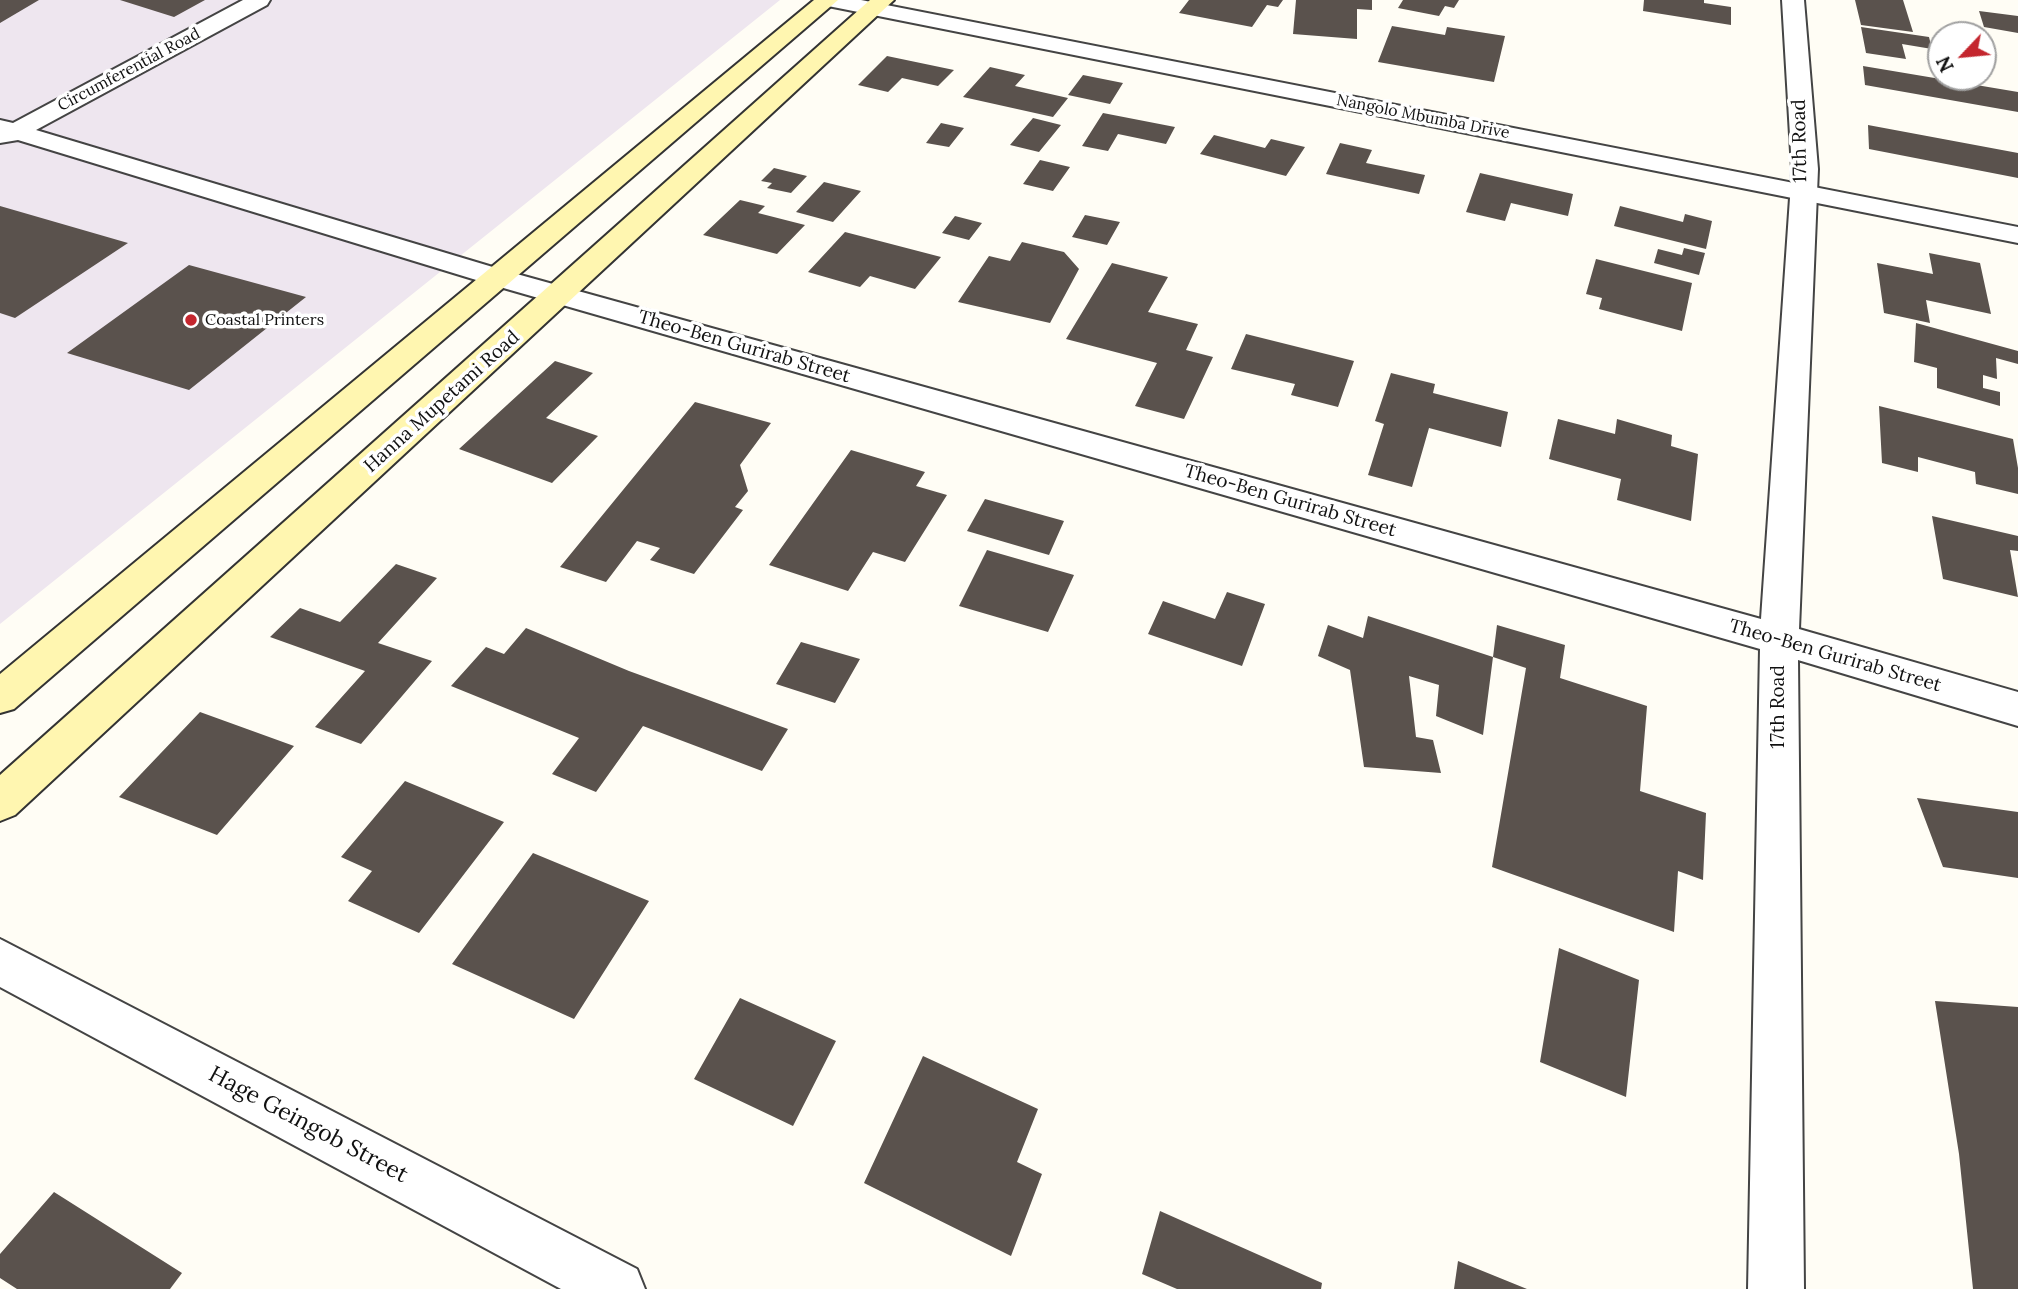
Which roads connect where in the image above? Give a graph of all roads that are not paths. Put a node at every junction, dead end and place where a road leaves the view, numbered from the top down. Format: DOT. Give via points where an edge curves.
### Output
graph roads {
  1 [pos="259,0"];
  2 [pos="827,0"];
  3 [pos="928,0"];
  4 [pos="1793,0"];
  5 [pos="878,4"];
  6 [pos="6,132"];
  7 [pos="1803,181"];
  8 [pos="1991,206"];
  9 [pos="2018,235"];
  10 [pos="496,277"];
  11 [pos="561,295"];
  12 [pos="1779,639"];
  13 [pos="0,697"];
  14 [pos="2018,709"];
  15 [pos="0,802"];
  16 [pos="0,962"];
  17 [pos="617,1289"];
  18 [pos="1776,1289"];
  1 -- 6 [label="street, Circumferential Road"];
  2 -- 5 [label="street, Nangolo Mbumba Drive"];
  2 -- 10 [label="main road"];
  3 -- 7 [label="street, Nangolo Mbumba Drive"];
  4 -- 7 [label="street, 17th Road"];
  5 -- 7 [label="street, Nangolo Mbumba Drive"];
  5 -- 11 [label="main road, Hanna Mupetami Road"];
  6 -- 10 [label="street, Theo-Ben Gurirab Street"];
  7 -- 8 [label="street, Nangolo Mbumba Drive"];
  7 -- 9 [label="street, Nangolo Mbumba Drive"];
  7 -- 12 [label="street, 17th Road"];
  10 -- 11 [label="street, Theo-Ben Gurirab Street"];
  10 -- 13 [label="main road"];
  11 -- 12 [label="street, Theo-Ben Gurirab Street"];
  11 -- 15 [label="main road, Hanna Mupetami Road"];
  12 -- 14 [label="street, Theo-Ben Gurirab Street"];
  12 -- 18 [label="street, 17th Road"];
  16 -- 17 [label="street, Hage Geingob Street"];
}
